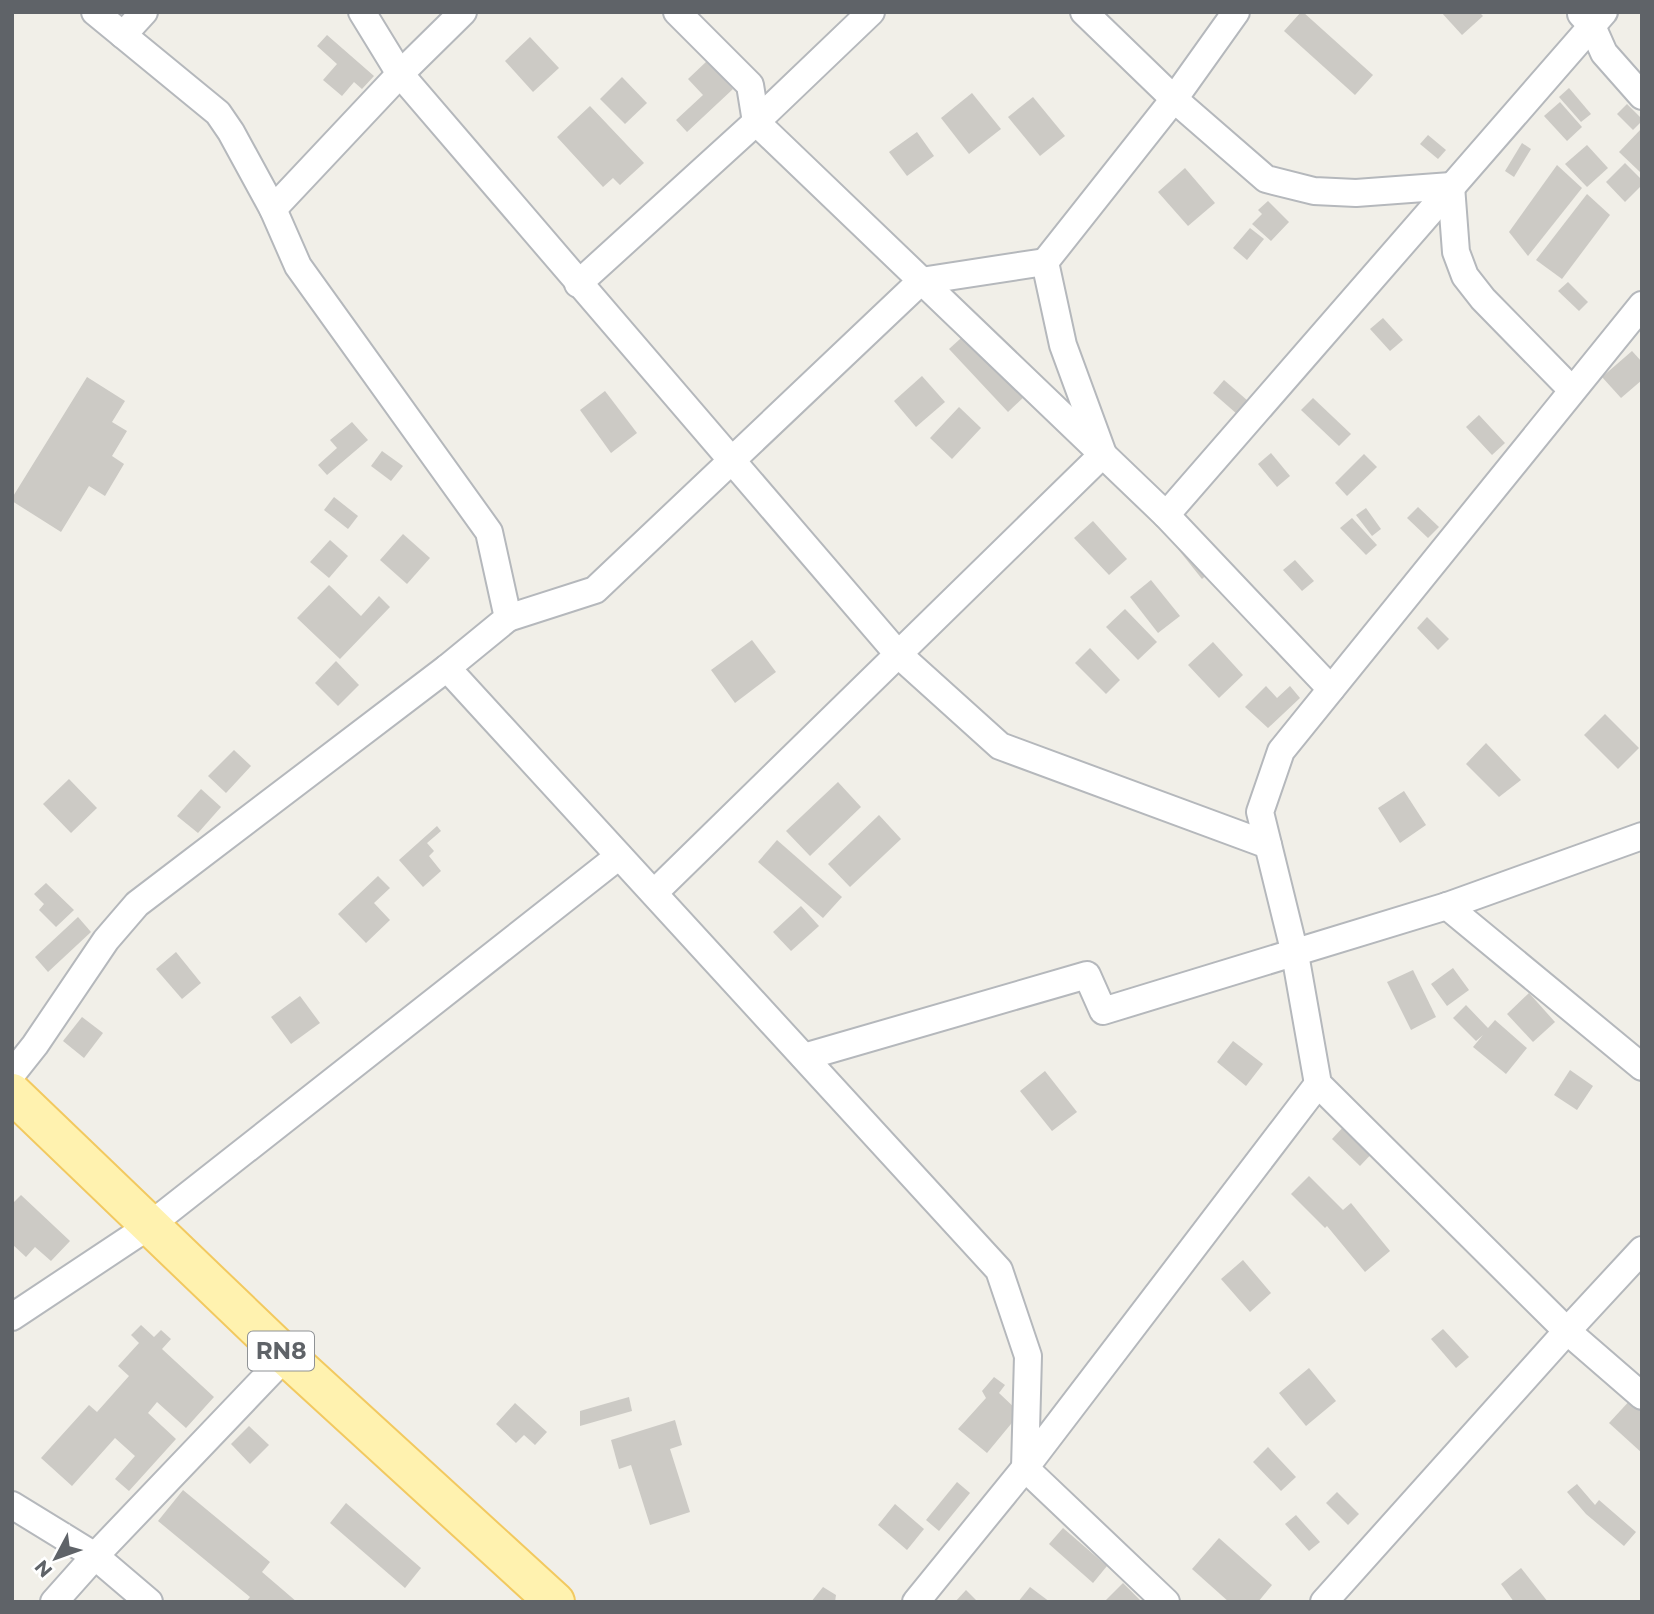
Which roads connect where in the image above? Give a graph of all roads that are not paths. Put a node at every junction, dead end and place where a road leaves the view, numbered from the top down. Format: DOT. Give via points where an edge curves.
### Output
graph roads {
  1 [pos="95,12"];
  2 [pos="144,12"];
  3 [pos="362,12"];
  4 [pos="463,12"];
  5 [pos="677,12"];
  6 [pos="871,12"];
  7 [pos="1084,12"];
  8 [pos="1236,12"];
  9 [pos="1592,17"];
  10 [pos="122,35"];
  11 [pos="400,74"];
  12 [pos="1642,96"];
  13 [pos="1174,99"];
  14 [pos="756,122"];
  15 [pos="1451,186"];
  16 [pos="273,209"];
  17 [pos="1045,262"];
  18 [pos="921,281"];
  19 [pos="579,284"];
  20 [pos="1642,304"];
  21 [pos="1572,390"];
  22 [pos="1102,454"];
  23 [pos="731,461"];
  24 [pos="1166,515"];
  25 [pos="508,618"];
  26 [pos="898,654"];
  27 [pos="447,668"];
  28 [pos="1331,689"];
  29 [pos="1642,836"];
  30 [pos="1268,845"];
  31 [pos="619,856"];
  32 [pos="654,893"];
  33 [pos="1447,906"];
  34 [pos="1295,954"];
  35 [pos="804,1057"];
  36 [pos="1642,1067"];
  37 [pos="12,1074"];
  38 [pos="1318,1084"];
  39 [pos="12,1093"];
  40 [pos="149,1226"];
  41 [pos="1642,1250"];
  42 [pos="12,1317"];
  43 [pos="1567,1331"];
  44 [pos="286,1356"];
  45 [pos="1642,1396"];
  46 [pos="1026,1468"];
  47 [pos="12,1505"];
  48 [pos="95,1556"];
  49 [pos="54,1602"];
  50 [pos="149,1602"];
  51 [pos="555,1602"];
  52 [pos="916,1602"];
  53 [pos="1166,1602"];
  54 [pos="1324,1602"];
  1 -- 10 [label="street"];
  2 -- 10 [label="street"];
  3 -- 11 [label="street"];
  4 -- 11 [label="street"];
  5 -- 14 [label="street" via="750,85"];
  6 -- 14 [label="street"];
  7 -- 13 [label="street"];
  8 -- 13 [label="street"];
  9 -- 12 [label="street" via="1605,53"];
  9 -- 15 [label="street"];
  10 -- 16 [label="street" via="218,113"];
  11 -- 16 [label="street"];
  11 -- 19 [label="street"];
  13 -- 15 [label="street" via="1266,179 1314,191 1356,193"];
  13 -- 17 [label="street"];
  14 -- 18 [label="street"];
  14 -- 19 [label="street"];
  15 -- 21 [label="street" via="1456,252 1465,276"];
  15 -- 24 [label="street"];
  16 -- 25 [label="street" via="298,266 489,532"];
  17 -- 18 [label="street"];
  17 -- 22 [label="street" via="1063,345"];
  18 -- 22 [label="street"];
  18 -- 23 [label="street"];
  19 -- 23 [label="street"];
  20 -- 21 [label="street"];
  21 -- 28 [label="street"];
  22 -- 24 [label="street"];
  22 -- 26 [label="street"];
  23 -- 25 [label="street" via="595,590"];
  23 -- 26 [label="street"];
  24 -- 28 [label="street"];
  25 -- 27 [label="street"];
  26 -- 30 [label="street" via="1000,746"];
  26 -- 32 [label="street"];
  27 -- 31 [label="street"];
  27 -- 37 [label="street" via="137,904 106,940"];
  28 -- 30 [label="street" via="1281,751 1260,811"];
  29 -- 33 [label="street"];
  30 -- 34 [label="street"];
  31 -- 32 [label="street"];
  31 -- 40 [label="street"];
  32 -- 35 [label="street"];
  33 -- 34 [label="street"];
  33 -- 36 [label="street"];
  34 -- 35 [label="street" via="1102,1011 1087,975"];
  34 -- 38 [label="street"];
  35 -- 46 [label="street" via="999,1270 1028,1356"];
  38 -- 43 [label="street"];
  38 -- 46 [label="street"];
  39 -- 40 [label="main road, RN8"];
  40 -- 42 [label="street"];
  40 -- 44 [label="main road, RN8"];
  41 -- 43 [label="street"];
  43 -- 45 [label="street"];
  43 -- 54 [label="street"];
  44 -- 48 [label="street"];
  44 -- 51 [label="main road, RN8"];
  46 -- 52 [label="street"];
  46 -- 53 [label="street"];
  47 -- 48 [label="street"];
  48 -- 49 [label="street"];
  48 -- 50 [label="street"];
}
